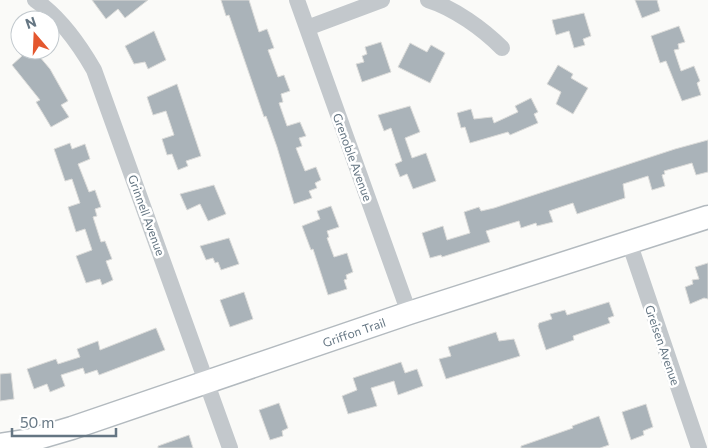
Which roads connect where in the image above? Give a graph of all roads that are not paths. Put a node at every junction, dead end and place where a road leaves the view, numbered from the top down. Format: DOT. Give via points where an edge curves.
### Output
graph roads {
  1 [pos="36,0"];
  2 [pos="297,0"];
  3 [pos="382,0"];
  4 [pos="428,0"];
  5 [pos="307,28"];
  6 [pos="502,48"];
  7 [pos="708,216"];
  8 [pos="629,242"];
  9 [pos="409,313"];
  10 [pos="206,382"];
  11 [pos="0,445"];
  12 [pos="230,448"];
  13 [pos="698,448"];
  1 -- 10 [label="street, Grinnell Avenue" via="62,24 94,70"];
  2 -- 5 [label="street, Grenoble Avenue"];
  3 -- 5 [label="street"];
  4 -- 6 [label="street" via="460,16"];
  5 -- 9 [label="street, Grenoble Avenue"];
  7 -- 8 [label="street, Griffon Trail"];
  8 -- 9 [label="street, Griffon Trail"];
  8 -- 13 [label="street, Greisen Avenue"];
  9 -- 10 [label="street, Griffon Trail"];
  10 -- 11 [label="street, Griffon Trail" via="72,428"];
  10 -- 12 [label="street, Grinnell Avenue"];
}
